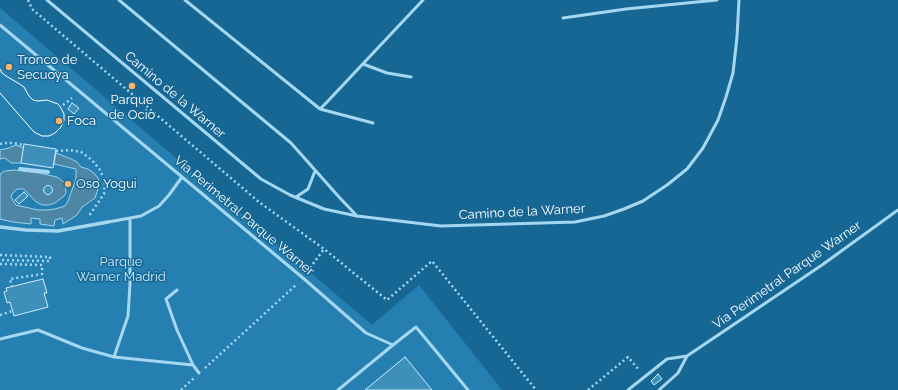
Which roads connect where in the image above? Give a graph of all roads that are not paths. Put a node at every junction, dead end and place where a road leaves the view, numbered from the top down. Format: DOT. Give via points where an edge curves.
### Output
graph roads {
  1 [pos="46,0"];
  2 [pos="119,0"];
  3 [pos="185,0"];
  4 [pos="423,0"];
  5 [pos="717,0"];
  6 [pos="739,0"];
  7 [pos="563,18"];
  8 [pos="0,25"];
  9 [pos="363,64"];
  10 [pos="411,76"];
  11 [pos="320,109"];
  12 [pos="373,123"];
  13 [pos="20,169"];
  14 [pos="315,170"];
  15 [pos="48,172"];
  16 [pos="182,177"];
  17 [pos="296,198"];
  18 [pos="898,210"];
  19 [pos="357,216"];
  20 [pos="130,218"];
  21 [pos="108,222"];
  22 [pos="0,227"];
  23 [pos="177,290"];
  24 [pos="0,339"];
  25 [pos="393,345"];
  26 [pos="687,356"];
  27 [pos="114,357"];
  28 [pos="193,365"];
  29 [pos="199,373"];
  30 [pos="338,390"];
  31 [pos="468,390"];
  32 [pos="628,390"];
  33 [pos="659,390"];
  1 -- 17 [label="lane, Camino de la Warner" via="261,179"];
  2 -- 14 [label="lane" via="291,143"];
  3 -- 11 [label="lane"];
  4 -- 9 [label="lane"];
  5 -- 7 [label="lane"];
  6 -- 19 [label="lane, Camino de la Warner" via="733,73 718,120 703,148 687,169 643,201 604,216 575,222 441,226"];
  8 -- 16 [label="lane, Via Perimetral Parque Warner"];
  9 -- 10 [label="lane" via="387,73"];
  9 -- 11 [label="lane"];
  11 -- 12 [label="lane"];
  13 -- 15 [label="street"];
  14 -- 17 [label="lane" via="308,189"];
  14 -- 19 [label="lane"];
  16 -- 20 [label="lane" via="159,206 141,216"];
  16 -- 25 [label="lane, Via Perimetral Parque Warner" via="366,333"];
  17 -- 19 [label="lane, Camino de la Warner" via="324,209"];
  18 -- 26 [label="lane, Via Perimetral Parque Warner"];
  20 -- 21 [label="lane"];
  20 -- 27 [label="lane" via="128,316"];
  21 -- 22 [label="street" via="58,231"];
  23 -- 28 [label="lane" via="166,299"];
  24 -- 27 [label="lane" via="38,330 82,348"];
  25 -- 30 [label="lane"];
  25 -- 31 [label="lane" via="416,327"];
  26 -- 32 [label="lane" via="667,359"];
  26 -- 33 [label="lane" via="678,373"];
  27 -- 28 [label="lane"];
  28 -- 29 [label="lane"];
}
